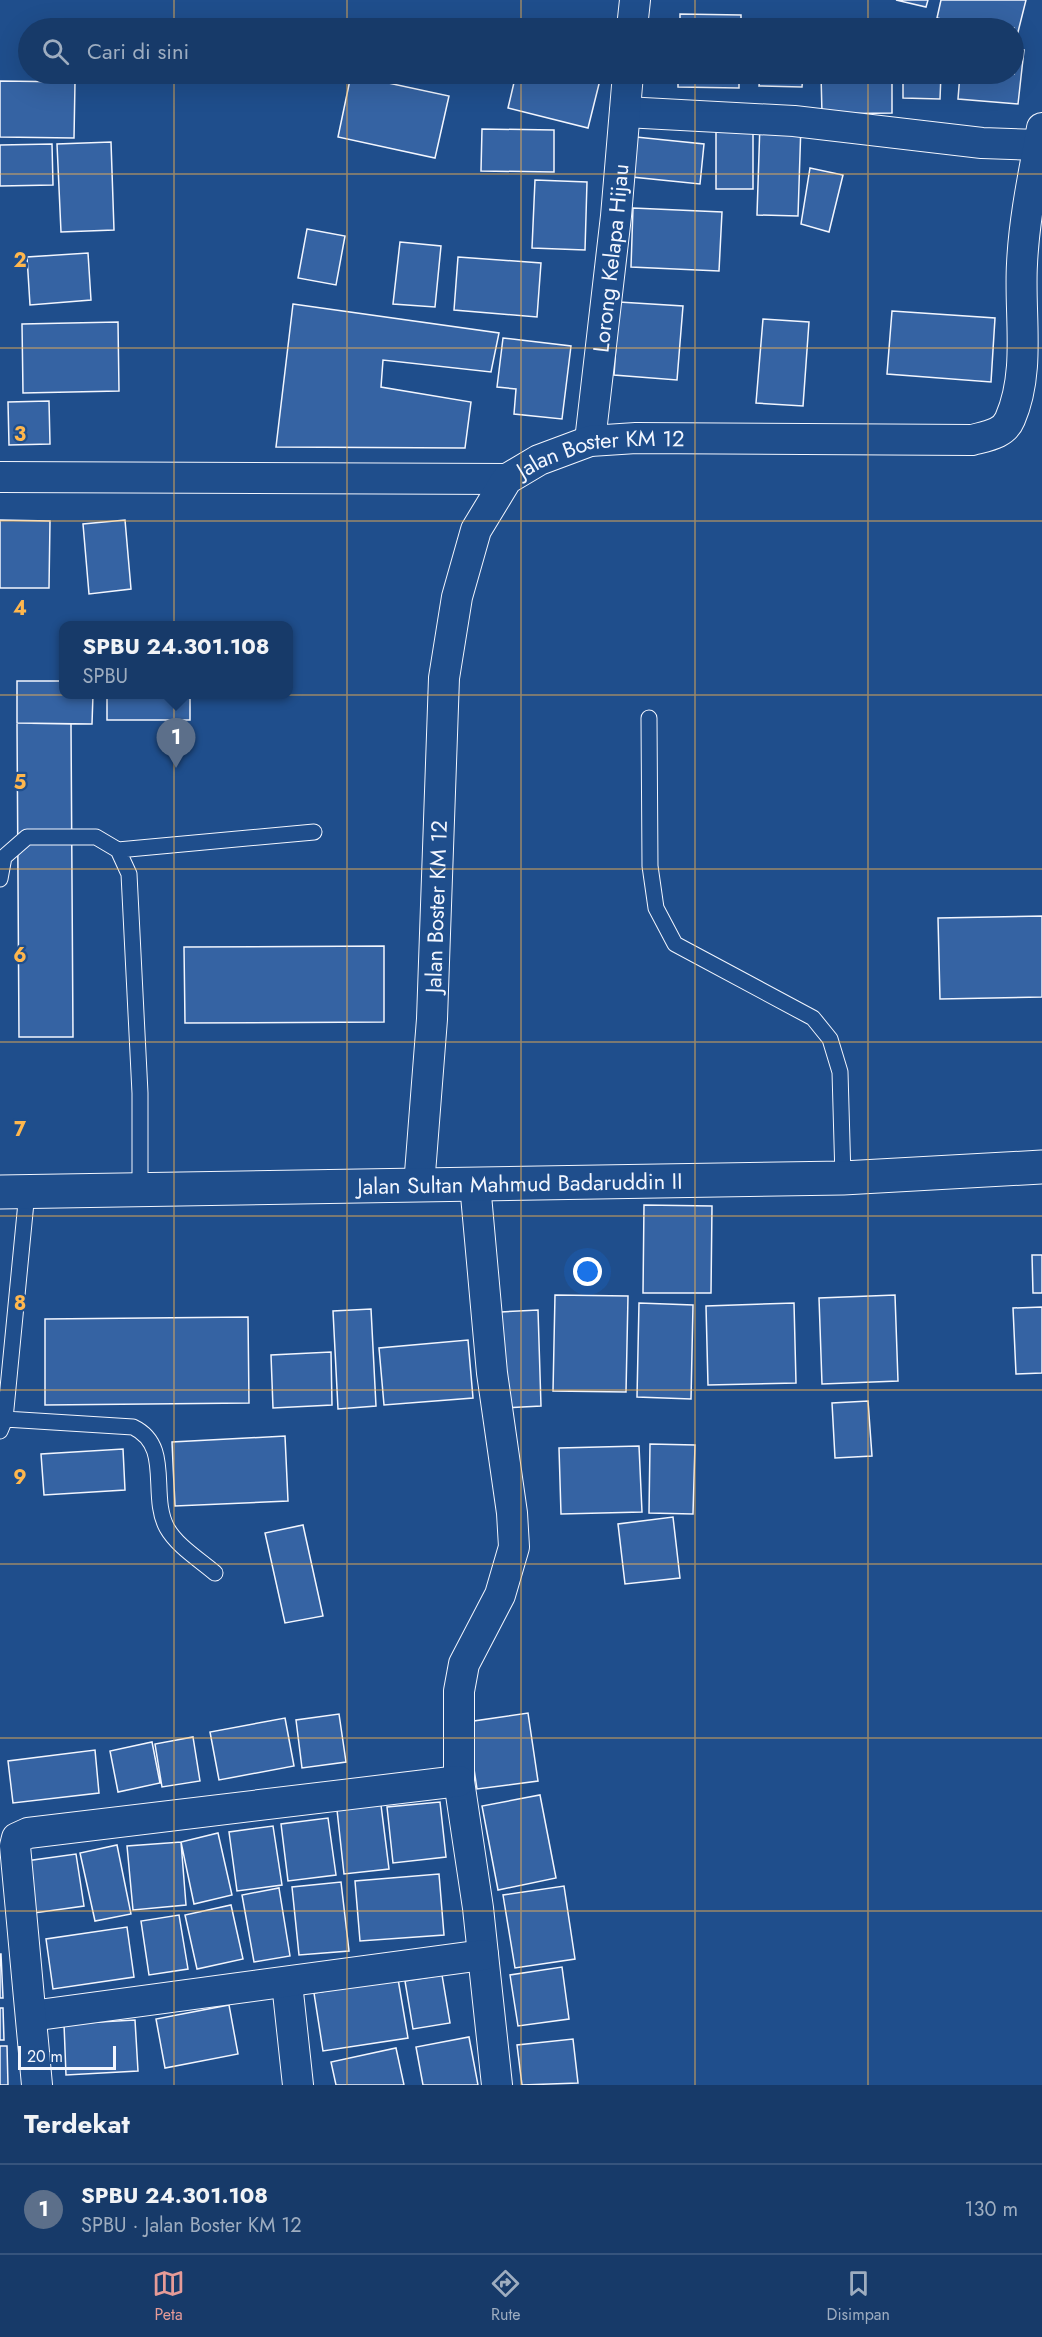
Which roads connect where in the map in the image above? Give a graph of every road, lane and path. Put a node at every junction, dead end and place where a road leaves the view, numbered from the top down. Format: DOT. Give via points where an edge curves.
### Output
graph roads {
  1 [pos="634,0"];
  2 [pos="633,18"];
  3 [pos="627,84"];
  4 [pos="625,112"];
  5 [pos="1041,139"];
  6 [pos="590,441"];
  7 [pos="0,472"];
  8 [pos="507,478"];
  9 [pos="649,718"];
  10 [pos="314,832"];
  11 [pos="118,850"];
  12 [pos="0,879"];
  13 [pos="1042,1167"];
  14 [pos="843,1178"];
  15 [pos="475,1184"];
  16 [pos="418,1186"];
  17 [pos="140,1190"];
  18 [pos="13,1192"];
  19 [pos="2,1425"];
  20 [pos="215,1573"];
  21 [pos="459,1781"];
  22 [pos="483,1955"];
  23 [pos="287,1983"];
  24 [pos="31,2016"];
  25 [pos="37,2085"];
  26 [pos="298,2085"];
  27 [pos="497,2085"];
  1 -- 2 [label="street"];
  3 -- 4 [label="street, Lorong Kelapa Hijau"];
  4 -- 5 [label="street" via="794,121 982,143"];
  4 -- 6 [label="street, Lorong Kelapa Hijau"];
  5 -- 6 [label="street, Jalan Boster KM 12" via="1022,263 1022,368 1018,395 1010,421 995,434 972,440"];
  6 -- 8 [label="street, Jalan Boster KM 12" via="539,460"];
  7 -- 8 [label="street"];
  8 -- 16 [label="street, Jalan Boster KM 12" via="476,530 457,597 444,678 432,1019"];
  9 -- 14 [label="lane" via="650,866 656,908 675,944 813,1018 830,1039 840,1072"];
  10 -- 11 [label="lane"];
  11 -- 12 [label="lane" via="96,837 27,837 4,858"];
  11 -- 17 [label="lane" via="129,874 140,1093"];
  13 -- 14 [label="highway, Jalan Sultan Mahmud Badaruddin II"];
  14 -- 15 [label="highway, Jalan Sultan Mahmud Badaruddin II"];
  15 -- 16 [label="highway, Jalan Sultan Mahmud Badaruddin II"];
  15 -- 21 [label="street" via="492,1373 514,1547 500,1595 464,1664 459,1691"];
  16 -- 17 [label="highway, Jalan Sultan Mahmud Badaruddin II"];
  17 -- 18 [label="highway, Jalan Sultan Mahmud Badaruddin II"];
  18 -- 19 [label="lane"];
  19 -- 20 [label="lane" via="133,1428 145,1433 154,1444 167,1528"];
  21 -- 22 [label="street"];
  21 -- 24 [label="street" via="28,1833 18,1838 15,1846"];
  22 -- 23 [label="street"];
  22 -- 27 [label="street"];
  23 -- 24 [label="street"];
  23 -- 26 [label="street"];
  24 -- 25 [label="street"];
}
